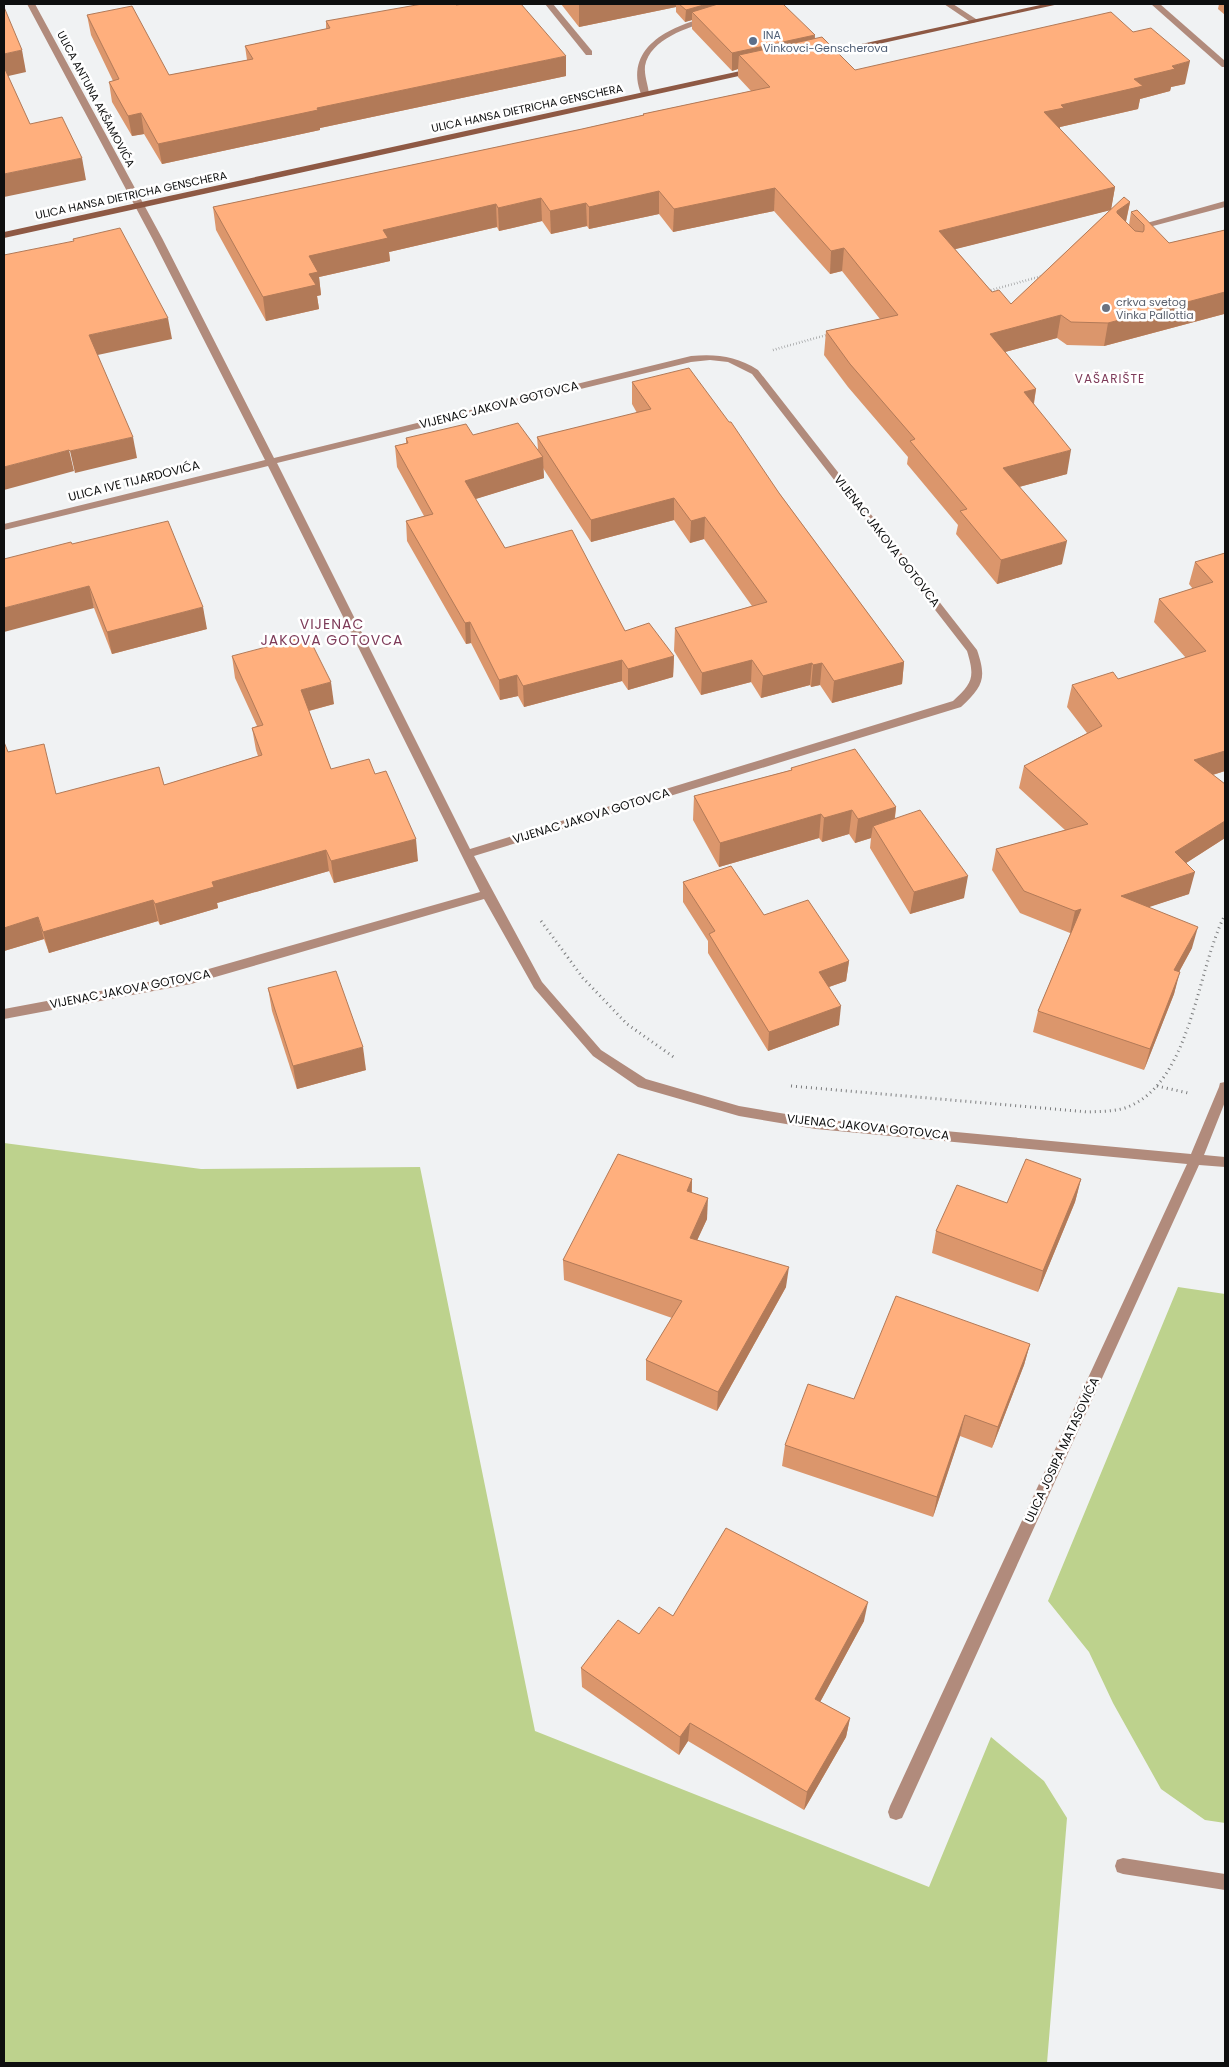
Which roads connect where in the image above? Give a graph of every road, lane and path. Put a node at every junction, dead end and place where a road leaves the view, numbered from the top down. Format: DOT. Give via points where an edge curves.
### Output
graph roads {
  1 [pos="32,4"];
  2 [pos="549,4"];
  3 [pos="948,4"];
  4 [pos="1055,4"];
  5 [pos="1155,4"];
  6 [pos="721,16"];
  7 [pos="974,21"];
  8 [pos="589,53"];
  9 [pos="810,58"];
  10 [pos="1225,65"];
  11 [pos="761,68"];
  12 [pos="645,94"];
  13 [pos="1225,204"];
  14 [pos="140,205"];
  15 [pos="1125,230"];
  16 [pos="4,234"];
  17 [pos="1050,274"];
  18 [pos="983,292"];
  19 [pos="831,334"];
  20 [pos="736,360"];
  21 [pos="270,460"];
  22 [pos="4,527"];
  23 [pos="467,854"];
  24 [pos="487,894"];
  25 [pos="1225,915"];
  26 [pos="539,918"];
  27 [pos="4,1014"];
  28 [pos="681,1062"];
  29 [pos="789,1086"];
  30 [pos="1225,1087"];
  31 [pos="1196,1158"];
  32 [pos="1225,1162"];
  33 [pos="896,1812"];
  34 [pos="1123,1866"];
  35 [pos="1225,1882"];
  1 -- 14 [label="street, ULICA ANTUNA AKŠAMOVIĆA"];
  2 -- 8 [label="street"];
  3 -- 7 [label="street"];
  4 -- 7 [label="main road"];
  5 -- 10 [label="street"];
  6 -- 12 [label="street" via="682,27 647,53 640,66"];
  7 -- 9 [label="main road"];
  11 -- 12 [label="main road, ULICA HANSA DIETRICHA GENSCHERA"];
  12 -- 14 [label="main road, ULICA HANSA DIETRICHA GENSCHERA"];
  13 -- 15 [label="street"];
  14 -- 16 [label="main road, ULICA HANSA DIETRICHA GENSCHERA"];
  14 -- 21 [label="street, VIJENAC JAKOVA GOTOVCA"];
  17 -- 18 [label="path"];
  19 -- 20 [label="path"];
  20 -- 21 [label="street, VIJENAC JAKOVA GOTOVCA" via="716,356 691,359"];
  20 -- 23 [label="street, VIJENAC JAKOVA GOTOVCA" via="755,372 972,650 979,670 976,687 956,704"];
  21 -- 22 [label="street, ULICA IVE TIJARDOVIĆA"];
  21 -- 23 [label="street, VIJENAC JAKOVA GOTOVCA"];
  23 -- 24 [label="street, VIJENAC JAKOVA GOTOVCA"];
  24 -- 27 [label="street, VIJENAC JAKOVA GOTOVCA" via="191,979"];
  24 -- 31 [label="street, VIJENAC JAKOVA GOTOVCA" via="538,985 597,1053 642,1083 739,1111 816,1124"];
  25 -- 29 [label="path" via="1172,1066 1157,1086 1136,1103 1116,1111 1088,1112"];
  26 -- 28 [label="path" via="583,978 627,1024"];
  30 -- 31 [label="street, ULICA JOSIPA MATASOVIĆA"];
  31 -- 32 [label="street, VIJENAC JAKOVA GOTOVCA"];
  31 -- 33 [label="street, ULICA JOSIPA MATASOVIĆA"];
  34 -- 35 [label="street"];
}
